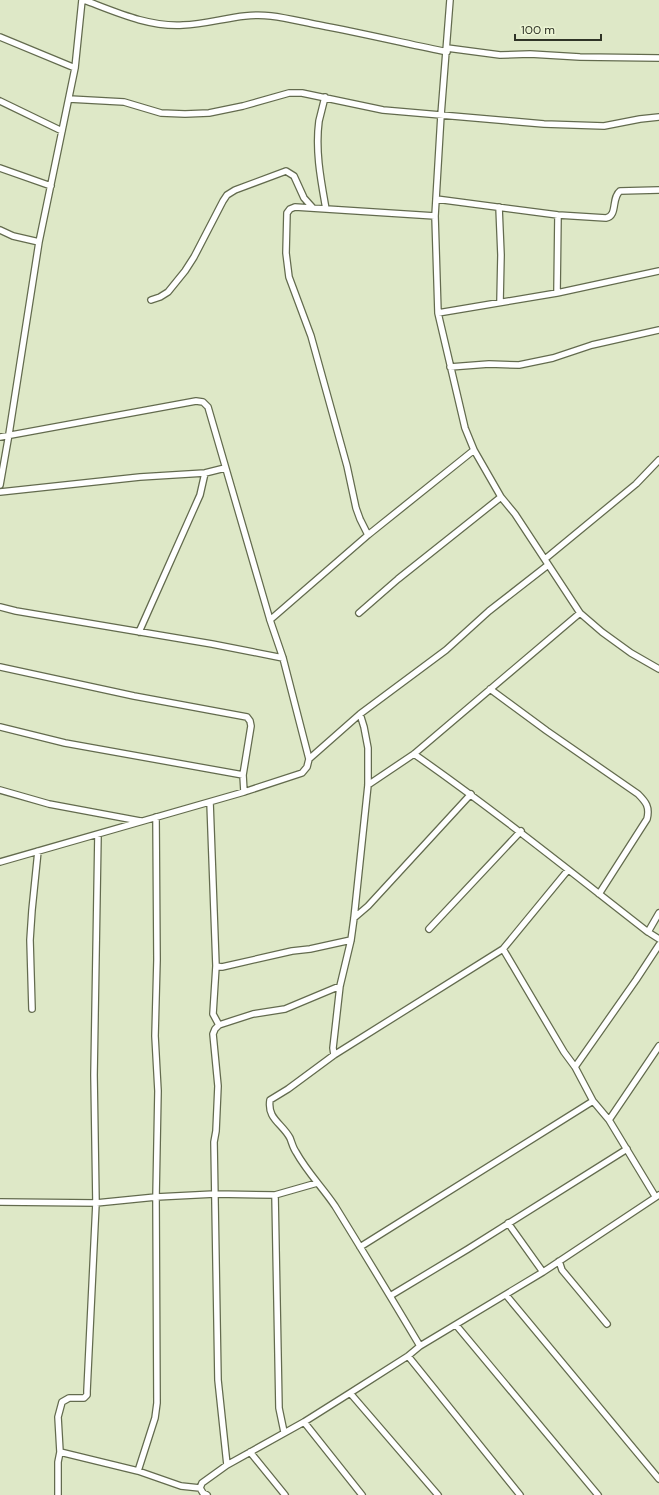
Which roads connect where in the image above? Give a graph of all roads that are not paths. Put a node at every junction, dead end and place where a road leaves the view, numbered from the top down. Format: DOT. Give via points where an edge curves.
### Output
graph roads {
  1 [pos="83,0"];
  2 [pos="450,0"];
  3 [pos="0,37"];
  4 [pos="447,50"];
  5 [pos="659,58"];
  6 [pos="75,68"];
  7 [pos="325,97"];
  8 [pos="69,99"];
  9 [pos="0,100"];
  10 [pos="440,115"];
  11 [pos="659,117"];
  12 [pos="62,131"];
  13 [pos="0,168"];
  14 [pos="51,186"];
  15 [pos="659,190"];
  16 [pos="436,199"];
  17 [pos="499,207"];
  18 [pos="313,208"];
  19 [pos="326,209"];
  20 [pos="558,215"];
  21 [pos="435,216"];
  22 [pos="0,230"];
  23 [pos="39,242"];
  24 [pos="659,271"];
  25 [pos="557,293"];
  26 [pos="151,300"];
  27 [pos="500,302"];
  28 [pos="438,313"];
  29 [pos="659,330"];
  30 [pos="450,367"];
  31 [pos="10,434"];
  32 [pos="0,437"];
  33 [pos="474,450"];
  34 [pos="659,460"];
  35 [pos="225,468"];
  36 [pos="205,473"];
  37 [pos="0,485"];
  38 [pos="0,492"];
  39 [pos="501,497"];
  40 [pos="368,535"];
  41 [pos="545,559"];
  42 [pos="548,565"];
  43 [pos="0,607"];
  44 [pos="360,613"];
  45 [pos="580,613"];
  46 [pos="270,620"];
  47 [pos="139,632"];
  48 [pos="283,658"];
  49 [pos="0,667"];
  50 [pos="659,669"];
  51 [pos="490,689"];
  52 [pos="360,714"];
  53 [pos="0,727"];
  54 [pos="414,754"];
  55 [pos="308,759"];
  56 [pos="243,776"];
  57 [pos="368,785"];
  58 [pos="0,790"];
  59 [pos="244,792"];
  60 [pos="471,794"];
  61 [pos="210,802"];
  62 [pos="156,817"];
  63 [pos="143,821"];
  64 [pos="521,831"];
  65 [pos="98,834"];
  66 [pos="38,851"];
  67 [pos="0,862"];
  68 [pos="568,870"];
  69 [pos="599,894"];
  70 [pos="659,913"];
  71 [pos="354,918"];
  72 [pos="429,929"];
  73 [pos="648,932"];
  74 [pos="659,939"];
  75 [pos="350,940"];
  76 [pos="659,945"];
  77 [pos="503,950"];
  78 [pos="216,966"];
  79 [pos="340,986"];
  80 [pos="32,1008"];
  81 [pos="219,1025"];
  82 [pos="659,1046"];
  83 [pos="334,1055"];
  84 [pos="575,1067"];
  85 [pos="594,1101"];
  86 [pos="609,1120"];
  87 [pos="626,1149"];
  88 [pos="316,1183"];
  89 [pos="215,1194"];
  90 [pos="275,1195"];
  91 [pos="657,1195"];
  92 [pos="156,1197"];
  93 [pos="0,1202"];
  94 [pos="96,1203"];
  95 [pos="508,1223"];
  96 [pos="360,1247"];
  97 [pos="559,1261"];
  98 [pos="543,1272"];
  99 [pos="506,1295"];
  100 [pos="390,1296"];
  101 [pos="607,1324"];
  102 [pos="456,1325"];
  103 [pos="420,1346"];
  104 [pos="408,1356"];
  105 [pos="350,1393"];
  106 [pos="304,1422"];
  107 [pos="284,1432"];
  108 [pos="60,1452"];
  109 [pos="250,1452"];
  110 [pos="227,1466"];
  111 [pos="138,1471"];
  112 [pos="659,1479"];
  113 [pos="200,1488"];
  114 [pos="58,1495"];
  115 [pos="207,1495"];
  116 [pos="285,1495"];
  117 [pos="362,1495"];
  118 [pos="438,1495"];
  119 [pos="520,1495"];
  120 [pos="598,1495"];
  1 -- 4 [label="street" via="159,24 209,23 250,14"];
  1 -- 6 [label="street"];
  2 -- 4 [label="street"];
  3 -- 6 [label="street"];
  4 -- 5 [label="street" via="500,55"];
  4 -- 10 [label="street"];
  6 -- 8 [label="street"];
  7 -- 8 [label="street" via="289,93 243,106 185,114 162,113 124,102"];
  7 -- 10 [label="street" via="383,110"];
  7 -- 19 [label="street" via="319,122 318,148"];
  8 -- 12 [label="street"];
  9 -- 12 [label="street"];
  10 -- 11 [label="street" via="544,124 604,126"];
  10 -- 16 [label="street"];
  12 -- 14 [label="street"];
  13 -- 14 [label="street"];
  14 -- 23 [label="street"];
  15 -- 20 [label="street" via="620,191 615,195 610,217"];
  16 -- 17 [label="street"];
  16 -- 21 [label="street"];
  17 -- 20 [label="street"];
  17 -- 27 [label="street"];
  18 -- 19 [label="street"];
  18 -- 26 [label="street" via="304,198 294,176 286,171 235,190 223,201 194,257 174,285 168,292"];
  18 -- 40 [label="street" via="295,207 287,213 287,266 327,392 356,508"];
  19 -- 21 [label="street"];
  20 -- 25 [label="street"];
  21 -- 28 [label="street"];
  22 -- 23 [label="street"];
  23 -- 31 [label="street"];
  24 -- 25 [label="street"];
  25 -- 27 [label="street"];
  27 -- 28 [label="street"];
  28 -- 30 [label="street"];
  29 -- 30 [label="street" via="520,365"];
  30 -- 33 [label="street" via="465,428"];
  31 -- 32 [label="street"];
  31 -- 35 [label="street" via="196,401 203,402 208,407"];
  31 -- 37 [label="street"];
  33 -- 39 [label="street"];
  33 -- 40 [label="street"];
  34 -- 41 [label="street" via="636,484"];
  35 -- 36 [label="street"];
  35 -- 46 [label="street"];
  36 -- 38 [label="street" via="140,477"];
  36 -- 47 [label="street" via="200,495"];
  39 -- 41 [label="street"];
  39 -- 44 [label="street" via="398,579"];
  40 -- 46 [label="street"];
  41 -- 42 [label="street"];
  42 -- 45 [label="street"];
  42 -- 52 [label="street" via="489,611 446,650"];
  43 -- 47 [label="street"];
  45 -- 50 [label="street" via="631,653"];
  45 -- 51 [label="street"];
  46 -- 48 [label="street"];
  47 -- 48 [label="street"];
  48 -- 55 [label="street"];
  49 -- 56 [label="street" via="247,718 251,726"];
  51 -- 54 [label="street"];
  51 -- 69 [label="street" via="646,802 649,810 647,819"];
  52 -- 55 [label="street"];
  52 -- 57 [label="street" via="368,748"];
  53 -- 56 [label="street" via="65,743"];
  54 -- 57 [label="street"];
  54 -- 60 [label="street"];
  55 -- 59 [label="street" via="307,767 302,772"];
  56 -- 59 [label="street"];
  57 -- 71 [label="street"];
  58 -- 63 [label="street" via="49,804"];
  59 -- 61 [label="street"];
  60 -- 64 [label="street"];
  60 -- 71 [label="street"];
  61 -- 62 [label="street"];
  61 -- 78 [label="street"];
  62 -- 63 [label="street"];
  62 -- 92 [label="street"];
  63 -- 65 [label="street"];
  64 -- 68 [label="street"];
  64 -- 72 [label="street"];
  65 -- 66 [label="street"];
  65 -- 94 [label="street" via="94,1075"];
  66 -- 67 [label="street"];
  66 -- 80 [label="street" via="30,940"];
  68 -- 69 [label="street"];
  68 -- 77 [label="street"];
  69 -- 73 [label="street"];
  70 -- 73 [label="street"];
  71 -- 75 [label="street"];
  73 -- 74 [label="street"];
  75 -- 78 [label="street" via="222,967"];
  75 -- 79 [label="street"];
  76 -- 84 [label="street"];
  77 -- 83 [label="street"];
  77 -- 84 [label="street"];
  78 -- 81 [label="street" via="213,1014"];
  79 -- 81 [label="street" via="285,1009 253,1014"];
  79 -- 83 [label="street"];
  81 -- 89 [label="street" via="213,1034 218,1086 214,1142"];
  82 -- 86 [label="street"];
  83 -- 88 [label="street" via="270,1100 269,1105 272,1116 289,1137"];
  84 -- 85 [label="street"];
  85 -- 86 [label="street"];
  85 -- 96 [label="street"];
  86 -- 87 [label="street"];
  87 -- 91 [label="street"];
  87 -- 95 [label="street"];
  88 -- 90 [label="street"];
  88 -- 96 [label="street"];
  89 -- 90 [label="street"];
  89 -- 92 [label="street"];
  89 -- 110 [label="street" via="218,1380"];
  90 -- 107 [label="street" via="279,1408"];
  91 -- 97 [label="street"];
  92 -- 94 [label="street"];
  92 -- 111 [label="street" via="157,1403 155,1418"];
  93 -- 94 [label="street"];
  94 -- 108 [label="street" via="87,1395 84,1398 69,1398 62,1402 58,1417"];
  95 -- 98 [label="street"];
  95 -- 100 [label="street"];
  96 -- 100 [label="street"];
  97 -- 98 [label="street"];
  97 -- 101 [label="street" via="562,1270"];
  98 -- 99 [label="street"];
  99 -- 102 [label="street"];
  99 -- 112 [label="street"];
  100 -- 103 [label="street"];
  102 -- 103 [label="street"];
  102 -- 120 [label="street"];
  103 -- 104 [label="street"];
  104 -- 105 [label="street"];
  104 -- 119 [label="street"];
  105 -- 106 [label="street"];
  105 -- 118 [label="street"];
  106 -- 107 [label="street"];
  106 -- 117 [label="street"];
  107 -- 109 [label="street"];
  108 -- 111 [label="street"];
  108 -- 114 [label="street"];
  109 -- 110 [label="street"];
  109 -- 116 [label="street"];
  110 -- 113 [label="street" via="202,1483"];
  111 -- 113 [label="street" via="181,1486"];
  113 -- 115 [label="street"];
}
